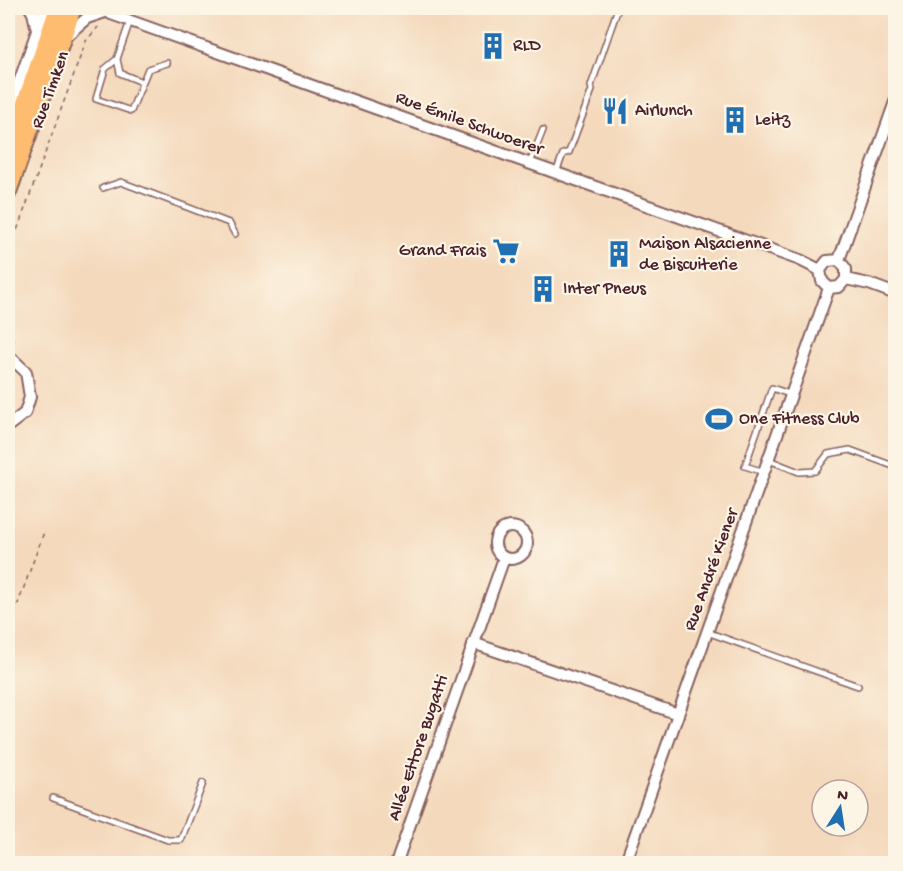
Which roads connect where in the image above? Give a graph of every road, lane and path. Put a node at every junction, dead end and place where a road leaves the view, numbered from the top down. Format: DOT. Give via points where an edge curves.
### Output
graph roads {
  1 [pos="30,8"];
  2 [pos="45,8"];
  3 [pos="58,8"];
  4 [pos="74,8"];
  5 [pos="618,8"];
  6 [pos="107,9"];
  7 [pos="130,21"];
  8 [pos="37,30"];
  9 [pos="62,39"];
  10 [pos="117,59"];
  11 [pos="167,63"];
  12 [pos="142,82"];
  13 [pos="896,99"];
  14 [pos="8,114"];
  15 [pos="543,130"];
  16 [pos="8,152"];
  17 [pos="530,164"];
  18 [pos="556,172"];
  19 [pos="103,188"];
  20 [pos="8,192"];
  21 [pos="235,234"];
  22 [pos="8,255"];
  23 [pos="839,260"];
  24 [pos="820,270"];
  25 [pos="846,279"];
  26 [pos="829,288"];
  27 [pos="896,294"];
  28 [pos="8,312"];
  29 [pos="8,355"];
  30 [pos="792,395"];
  31 [pos="8,426"];
  32 [pos="769,460"];
  33 [pos="896,467"];
  34 [pos="764,472"];
  35 [pos="44,532"];
  36 [pos="504,558"];
  37 [pos="8,631"];
  38 [pos="707,632"];
  39 [pos="473,643"];
  40 [pos="858,686"];
  41 [pos="678,714"];
  42 [pos="203,783"];
  43 [pos="53,798"];
  44 [pos="396,864"];
  45 [pos="625,864"];
  1 -- 8 [label="street"];
  2 -- 8 [label="street"];
  3 -- 16 [label="main road"];
  4 -- 9 [label="main road"];
  5 -- 18 [label="lane" via="569,152 563,154"];
  6 -- 7 [label="street, Rue Émile Schwoerer"];
  6 -- 9 [label="street" via="87,18"];
  6 -- 22 [label="path, Rue Timken" via="86,41"];
  7 -- 10 [label="lane"];
  7 -- 17 [label="street, Rue Émile Schwoerer"];
  8 -- 14 [label="street"];
  9 -- 20 [label="main road"];
  10 -- 12 [label="lane" via="120,73"];
  10 -- 12 [label="lane" via="105,69 96,99 131,111"];
  11 -- 12 [label="lane" via="148,69"];
  13 -- 23 [label="street"];
  15 -- 17 [label="lane"];
  17 -- 18 [label="street, Rue Émile Schwoerer"];
  18 -- 24 [label="street, Rue Émile Schwoerer"];
  19 -- 21 [label="lane" via="121,182 229,224"];
  23 -- 24 [label="street" via="827,261"];
  23 -- 25 [label="street" via="846,268"];
  24 -- 26 [label="street" via="822,282"];
  25 -- 26 [label="street" via="839,287"];
  25 -- 27 [label="street"];
  26 -- 30 [label="street, Rue André Kiener"];
  28 -- 29 [label="path" via="14,343"];
  29 -- 31 [label="street" via="26,372 30,397 25,413"];
  30 -- 32 [label="street, Rue André Kiener"];
  30 -- 34 [label="lane" via="772,388 745,466"];
  32 -- 33 [label="lane" via="799,472 815,471 828,454 850,450"];
  32 -- 34 [label="street, Rue André Kiener"];
  34 -- 38 [label="street, Rue André Kiener"];
  35 -- 37 [label="path"];
  36 -- 39 [label="street, Allée Ettore Bugatti"];
  38 -- 40 [label="lane"];
  38 -- 41 [label="street, Rue André Kiener"];
  39 -- 41 [label="street"];
  39 -- 44 [label="street, Allée Ettore Bugatti"];
  41 -- 45 [label="street, Rue André Kiener"];
  42 -- 43 [label="lane" via="181,840 168,840"];
}
